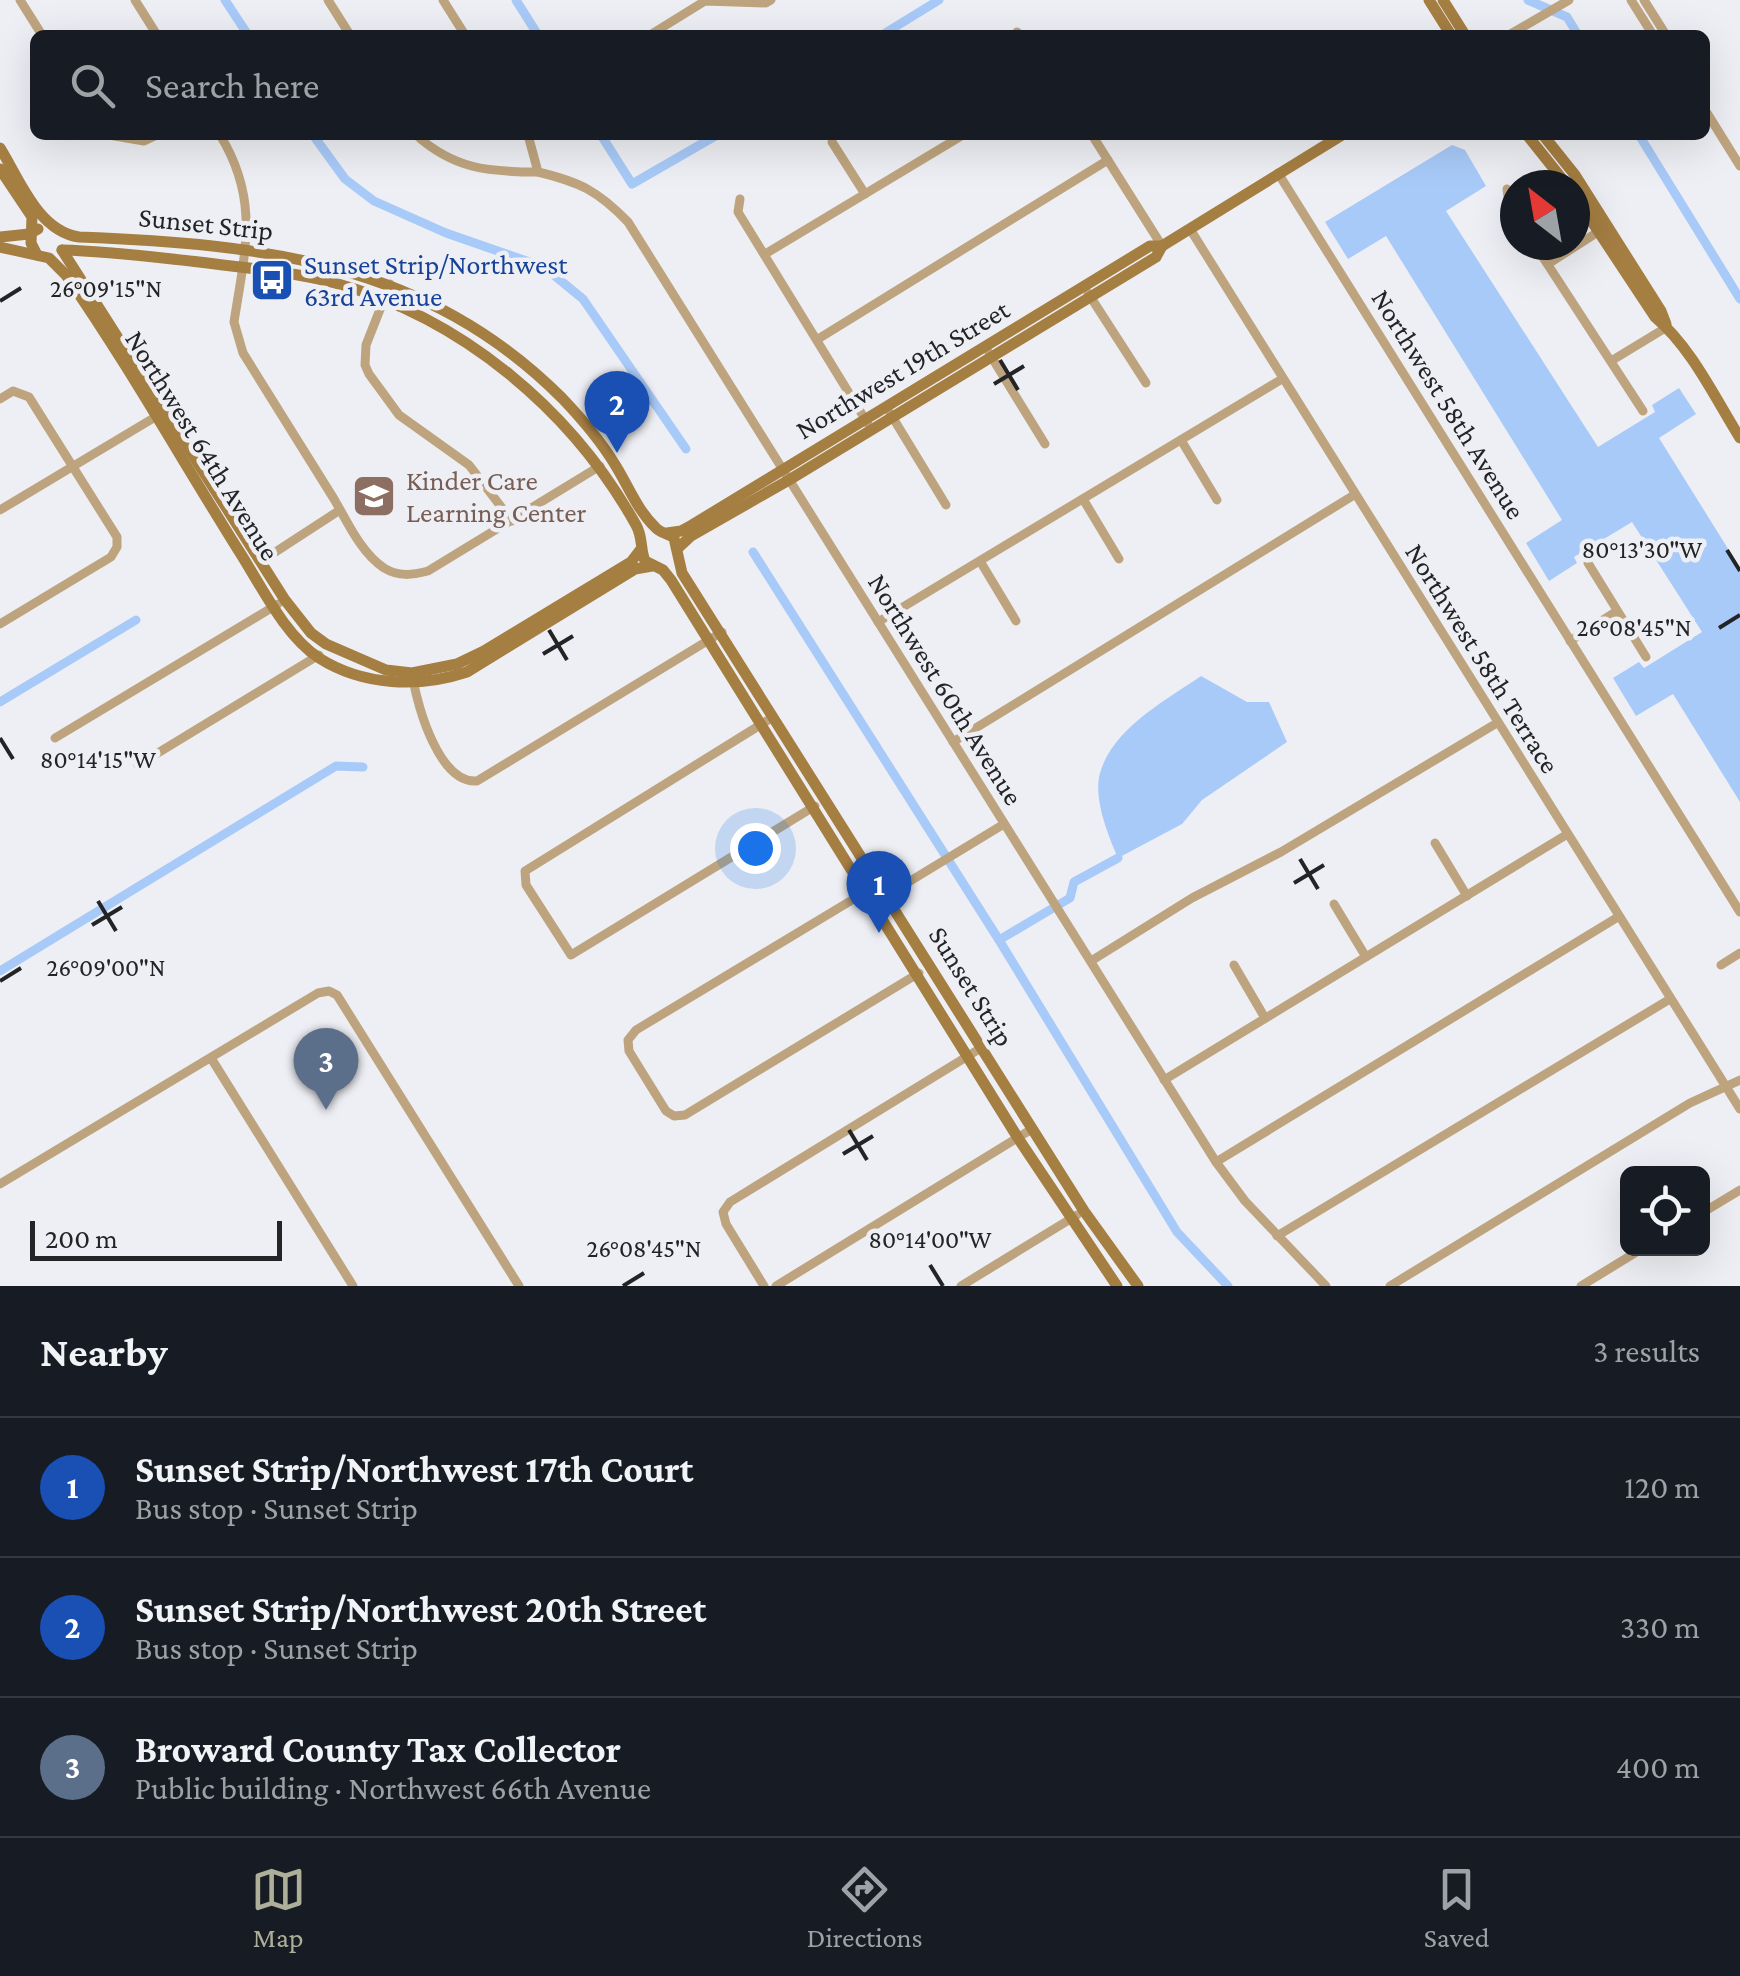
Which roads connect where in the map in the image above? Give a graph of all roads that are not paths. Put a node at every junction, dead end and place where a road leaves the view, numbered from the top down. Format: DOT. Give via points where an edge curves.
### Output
graph roads {
  1 [pos="20,0"];
  2 [pos="135,0"];
  3 [pos="328,0"];
  4 [pos="443,0"];
  5 [pos="704,0"];
  6 [pos="770,0"];
  7 [pos="1428,0"];
  8 [pos="1443,0"];
  9 [pos="1631,0"];
  10 [pos="1644,0"];
  11 [pos="1566,2"];
  12 [pos="39,30"];
  13 [pos="155,30"];
  14 [pos="347,30"];
  15 [pos="463,30"];
  16 [pos="658,30"];
  17 [pos="1447,30"];
  18 [pos="1461,30"];
  19 [pos="1518,30"];
  20 [pos="1650,30"];
  21 [pos="1663,30"];
  22 [pos="1710,117"];
  23 [pos="223,140"];
  24 [pos="422,140"];
  25 [pos="529,140"];
  26 [pos="953,140"];
  27 [pos="1095,140"];
  28 [pos="1334,140"];
  29 [pos="1531,140"];
  30 [pos="1547,140"];
  31 [pos="832,142"];
  32 [pos="0,148"];
  33 [pos="1108,160"];
  34 [pos="1740,166"];
  35 [pos="0,169"];
  36 [pos="1556,170"];
  37 [pos="538,172"];
  38 [pos="1278,174"];
  39 [pos="865,194"];
  40 [pos="740,199"];
  41 [pos="26,208"];
  42 [pos="1590,214"];
  43 [pos="1190,229"];
  44 [pos="1603,229"];
  45 [pos="55,230"];
  46 [pos="33,233"];
  47 [pos="6,237"];
  48 [pos="1162,246"];
  49 [pos="0,247"];
  50 [pos="62,250"];
  51 [pos="245,250"];
  52 [pos="102,252"];
  53 [pos="765,254"];
  54 [pos="43,256"];
  55 [pos="1545,260"];
  56 [pos="1548,264"];
  57 [pos="243,267"];
  58 [pos="80,280"];
  59 [pos="390,284"];
  60 [pos="1087,291"];
  61 [pos="385,300"];
  62 [pos="1667,326"];
  63 [pos="488,336"];
  64 [pos="818,340"];
  65 [pos="479,352"];
  66 [pos="988,352"];
  67 [pos="1611,361"];
  68 [pos="1282,379"];
  69 [pos="1146,384"];
  70 [pos="0,399"];
  71 [pos="1643,411"];
  72 [pos="890,412"];
  73 [pos="159,414"];
  74 [pos="869,425"];
  75 [pos="1740,438"];
  76 [pos="1181,440"];
  77 [pos="1045,444"];
  78 [pos="612,458"];
  79 [pos="73,467"];
  80 [pos="598,467"];
  81 [pos="786,476"];
  82 [pos="1354,494"];
  83 [pos="1083,499"];
  84 [pos="1217,500"];
  85 [pos="946,505"];
  86 [pos="0,510"];
  87 [pos="340,510"];
  88 [pos="512,521"];
  89 [pos="664,532"];
  90 [pos="642,548"];
  91 [pos="677,552"];
  92 [pos="1119,559"];
  93 [pos="980,561"];
  94 [pos="260,562"];
  95 [pos="1588,564"];
  96 [pos="655,567"];
  97 [pos="280,604"];
  98 [pos="1617,611"];
  99 [pos="1016,621"];
  100 [pos="878,622"];
  101 [pos="0,624"];
  102 [pos="722,632"];
  103 [pos="707,641"];
  104 [pos="1570,641"];
  105 [pos="326,644"];
  106 [pos="317,657"];
  107 [pos="1646,657"];
  108 [pos="413,678"];
  109 [pos="773,716"];
  110 [pos="1497,723"];
  111 [pos="759,725"];
  112 [pos="55,738"];
  113 [pos="953,742"];
  114 [pos="138,765"];
  115 [pos="826,800"];
  116 [pos="812,808"];
  117 [pos="1004,824"];
  118 [pos="1566,835"];
  119 [pos="1435,843"];
  120 [pos="884,892"];
  121 [pos="864,893"];
  122 [pos="1467,896"];
  123 [pos="1334,904"];
  124 [pos="1740,912"];
  125 [pos="1618,917"];
  126 [pos="1740,952"];
  127 [pos="1366,957"];
  128 [pos="1090,961"];
  129 [pos="1721,964"];
  130 [pos="1234,965"];
  131 [pos="930,966"];
  132 [pos="916,975"];
  133 [pos="1670,999"];
  134 [pos="1266,1018"];
  135 [pos="981,1048"];
  136 [pos="968,1056"];
  137 [pos="211,1058"];
  138 [pos="1164,1080"];
  139 [pos="1740,1080"];
  140 [pos="1726,1086"];
  141 [pos="1740,1109"];
  142 [pos="1032,1129"];
  143 [pos="1018,1138"];
  144 [pos="1216,1162"];
  145 [pos="0,1184"];
  146 [pos="1740,1190"];
  147 [pos="1710,1208"];
  148 [pos="1084,1211"];
  149 [pos="1070,1219"];
  150 [pos="1277,1236"];
  151 [pos="1630,1256"];
  152 [pos="353,1286"];
  153 [pos="520,1286"];
  154 [pos="764,1286"];
  155 [pos="776,1286"];
  156 [pos="961,1286"];
  157 [pos="1117,1286"];
  158 [pos="1138,1286"];
  159 [pos="1326,1286"];
  160 [pos="1390,1286"];
  161 [pos="1581,1286"];
  1 -- 12 [label="street"];
  2 -- 13 [label="street"];
  3 -- 14 [label="street"];
  4 -- 15 [label="street"];
  5 -- 6 [label="street"];
  5 -- 16 [label="street"];
  7 -- 17 [label="street"];
  8 -- 18 [label="street"];
  9 -- 20 [label="street"];
  10 -- 21 [label="street"];
  11 -- 19 [label="street"];
  22 -- 34 [label="street"];
  23 -- 51 [label="street" via="245,188"];
  24 -- 37 [label="street, Northwest 60th Avenue" via="463,165"];
  25 -- 37 [label="street"];
  26 -- 39 [label="street"];
  27 -- 33 [label="street"];
  28 -- 38 [label="street, Northwest 19th Street"];
  29 -- 36 [label="street"];
  30 -- 44 [label="street"];
  31 -- 39 [label="street"];
  32 -- 45 [label="street"];
  33 -- 48 [label="street"];
  33 -- 64 [label="street"];
  35 -- 41 [label="street"];
  37 -- 81 [label="street, Northwest 60th Avenue" via="576,181 628,222"];
  38 -- 43 [label="street, Northwest 19th Street"];
  38 -- 104 [label="street, Northwest 58th Avenue"];
  39 -- 53 [label="street"];
  40 -- 53 [label="street" via="738,212"];
  41 -- 46 [label="street"];
  41 -- 47 [label="street" via="21,227"];
  42 -- 44 [label="street"];
  43 -- 48 [label="street, Northwest 19th Street"];
  43 -- 68 [label="street, Northwest 58th Terrace"];
  44 -- 56 [label="street"];
  44 -- 62 [label="street" via="1655,317"];
  45 -- 46 [label="street"];
  45 -- 50 [label="street" via="64,240"];
  45 -- 51 [label="street, Sunset Strip"];
  46 -- 47 [label="street"];
  46 -- 54 [label="street" via="31,243"];
  48 -- 60 [label="street, Northwest 19th Street" via="1150,246"];
  49 -- 54 [label="street"];
  50 -- 52 [label="street, Sunset Strip"];
  50 -- 54 [label="street"];
  50 -- 58 [label="street, Northwest 64th Avenue"];
  51 -- 57 [label="street"];
  51 -- 59 [label="street, Sunset Strip"];
  52 -- 57 [label="street, Sunset Strip"];
  52 -- 58 [label="street" via="82,266"];
  53 -- 64 [label="street"];
  54 -- 73 [label="street, Northwest 64th Avenue" via="70,281"];
  55 -- 56 [label="street"];
  56 -- 67 [label="street"];
  57 -- 61 [label="street, Sunset Strip" via="306,276"];
  57 -- 87 [label="street" via="234,322 243,352"];
  58 -- 73 [label="street, Northwest 64th Avenue"];
  59 -- 61 [label="street"];
  59 -- 63 [label="street, Sunset Strip"];
  60 -- 66 [label="street, Northwest 19th Street"];
  60 -- 69 [label="street"];
  61 -- 65 [label="street, Sunset Strip"];
  61 -- 88 [label="street" via="366,345 369,374 400,415 469,465"];
  62 -- 67 [label="street"];
  62 -- 75 [label="street"];
  63 -- 65 [label="street"];
  63 -- 78 [label="street, Sunset Strip" via="564,400"];
  64 -- 74 [label="street"];
  65 -- 80 [label="street, Sunset Strip" via="538,398"];
  66 -- 72 [label="street, Northwest 19th Street"];
  66 -- 77 [label="street"];
  67 -- 71 [label="street"];
  68 -- 76 [label="street"];
  68 -- 82 [label="street, Northwest 58th Terrace"];
  70 -- 79 [label="street" via="13,391 29,397"];
  72 -- 74 [label="street, Northwest 19th Street"];
  72 -- 85 [label="street"];
  73 -- 79 [label="street"];
  73 -- 94 [label="street, Northwest 64th Avenue"];
  73 -- 97 [label="street, Northwest 64th Avenue"];
  74 -- 81 [label="street, Northwest 19th Street"];
  76 -- 83 [label="street"];
  76 -- 84 [label="street"];
  78 -- 80 [label="street"];
  78 -- 89 [label="street, Sunset Strip" via="649,520"];
  79 -- 86 [label="street"];
  79 -- 101 [label="street" via="117,537 116,547 111,557"];
  80 -- 88 [label="street"];
  80 -- 90 [label="street, Sunset Strip" via="636,525"];
  81 -- 89 [label="street, Northwest 19th Street" via="681,531"];
  81 -- 91 [label="street, Northwest 19th Street" via="690,536"];
  81 -- 100 [label="street, Northwest 60th Avenue"];
  82 -- 110 [label="street, Northwest 58th Terrace"];
  82 -- 113 [label="street"];
  83 -- 92 [label="street"];
  83 -- 93 [label="street"];
  87 -- 88 [label="street" via="379,566 408,576"];
  87 -- 94 [label="street"];
  89 -- 90 [label="street" via="650,534"];
  89 -- 91 [label="street" via="674,538"];
  90 -- 96 [label="street"];
  90 -- 108 [label="street" via="631,562 484,651"];
  91 -- 96 [label="street" via="668,566"];
  91 -- 102 [label="street, Sunset Strip" via="682,573"];
  93 -- 99 [label="street"];
  93 -- 100 [label="street"];
  94 -- 97 [label="street, Northwest 64th Avenue"];
  95 -- 98 [label="street"];
  96 -- 103 [label="street, Sunset Strip" via="671,580"];
  96 -- 108 [label="street" via="635,569 466,672 438,682"];
  97 -- 105 [label="street, Northwest 64th Avenue"];
  97 -- 106 [label="street, Northwest 64th Avenue"];
  97 -- 112 [label="street"];
  98 -- 104 [label="street"];
  98 -- 107 [label="street"];
  100 -- 113 [label="street, Northwest 60th Avenue"];
  102 -- 103 [label="street"];
  102 -- 109 [label="street, Sunset Strip"];
  103 -- 108 [label="street" via="477,781 456,776 425,728"];
  103 -- 111 [label="street, Sunset Strip"];
  104 -- 124 [label="street, Northwest 58th Avenue"];
  105 -- 106 [label="street"];
  105 -- 108 [label="street"];
  106 -- 108 [label="street" via="368,678"];
  106 -- 114 [label="street"];
  109 -- 111 [label="street"];
  109 -- 115 [label="street, Sunset Strip"];
  110 -- 118 [label="street, Northwest 58th Terrace"];
  110 -- 128 [label="street"];
  111 -- 116 [label="street, Sunset Strip"];
  111 -- 116 [label="street" via="526,870 526,885 571,954"];
  113 -- 117 [label="street, Northwest 60th Avenue"];
  115 -- 116 [label="street"];
  115 -- 120 [label="street, Sunset Strip"];
  116 -- 121 [label="street, Sunset Strip"];
  117 -- 120 [label="street"];
  117 -- 128 [label="street, Northwest 60th Avenue"];
  118 -- 122 [label="street"];
  118 -- 125 [label="street, Northwest 58th Terrace"];
  119 -- 122 [label="street"];
  120 -- 121 [label="street"];
  120 -- 131 [label="street, Sunset Strip"];
  121 -- 132 [label="street, Sunset Strip"];
  121 -- 132 [label="street" via="636,1030 628,1051 666,1110 684,1115"];
  122 -- 127 [label="street"];
  123 -- 127 [label="street"];
  125 -- 133 [label="street, Northwest 58th Terrace"];
  125 -- 144 [label="street"];
  126 -- 129 [label="street"];
  127 -- 134 [label="street"];
  128 -- 138 [label="street, Northwest 60th Avenue"];
  130 -- 134 [label="street"];
  131 -- 132 [label="street"];
  131 -- 135 [label="street, Sunset Strip"];
  132 -- 136 [label="street, Sunset Strip"];
  133 -- 140 [label="street, Northwest 58th Terrace"];
  133 -- 150 [label="street"];
  134 -- 138 [label="street"];
  135 -- 136 [label="street"];
  135 -- 142 [label="street, Sunset Strip"];
  136 -- 143 [label="street, Sunset Strip"];
  136 -- 154 [label="street" via="730,1202 723,1212 726,1224"];
  137 -- 145 [label="street"];
  137 -- 152 [label="street"];
  137 -- 153 [label="street" via="318,993 337,995"];
  138 -- 144 [label="street, Northwest 60th Avenue"];
  139 -- 140 [label="street"];
  140 -- 141 [label="street, Northwest 58th Terrace"];
  140 -- 160 [label="street"];
  142 -- 143 [label="street"];
  142 -- 148 [label="street, Sunset Strip"];
  143 -- 149 [label="street, Sunset Strip"];
  143 -- 155 [label="street"];
  144 -- 150 [label="street, Northwest 60th Avenue"];
  146 -- 147 [label="street"];
  148 -- 149 [label="street"];
  148 -- 158 [label="street, Sunset Strip"];
  149 -- 156 [label="street"];
  149 -- 157 [label="street, Sunset Strip"];
  150 -- 159 [label="street, Northwest 60th Avenue"];
  151 -- 161 [label="street"];
}
